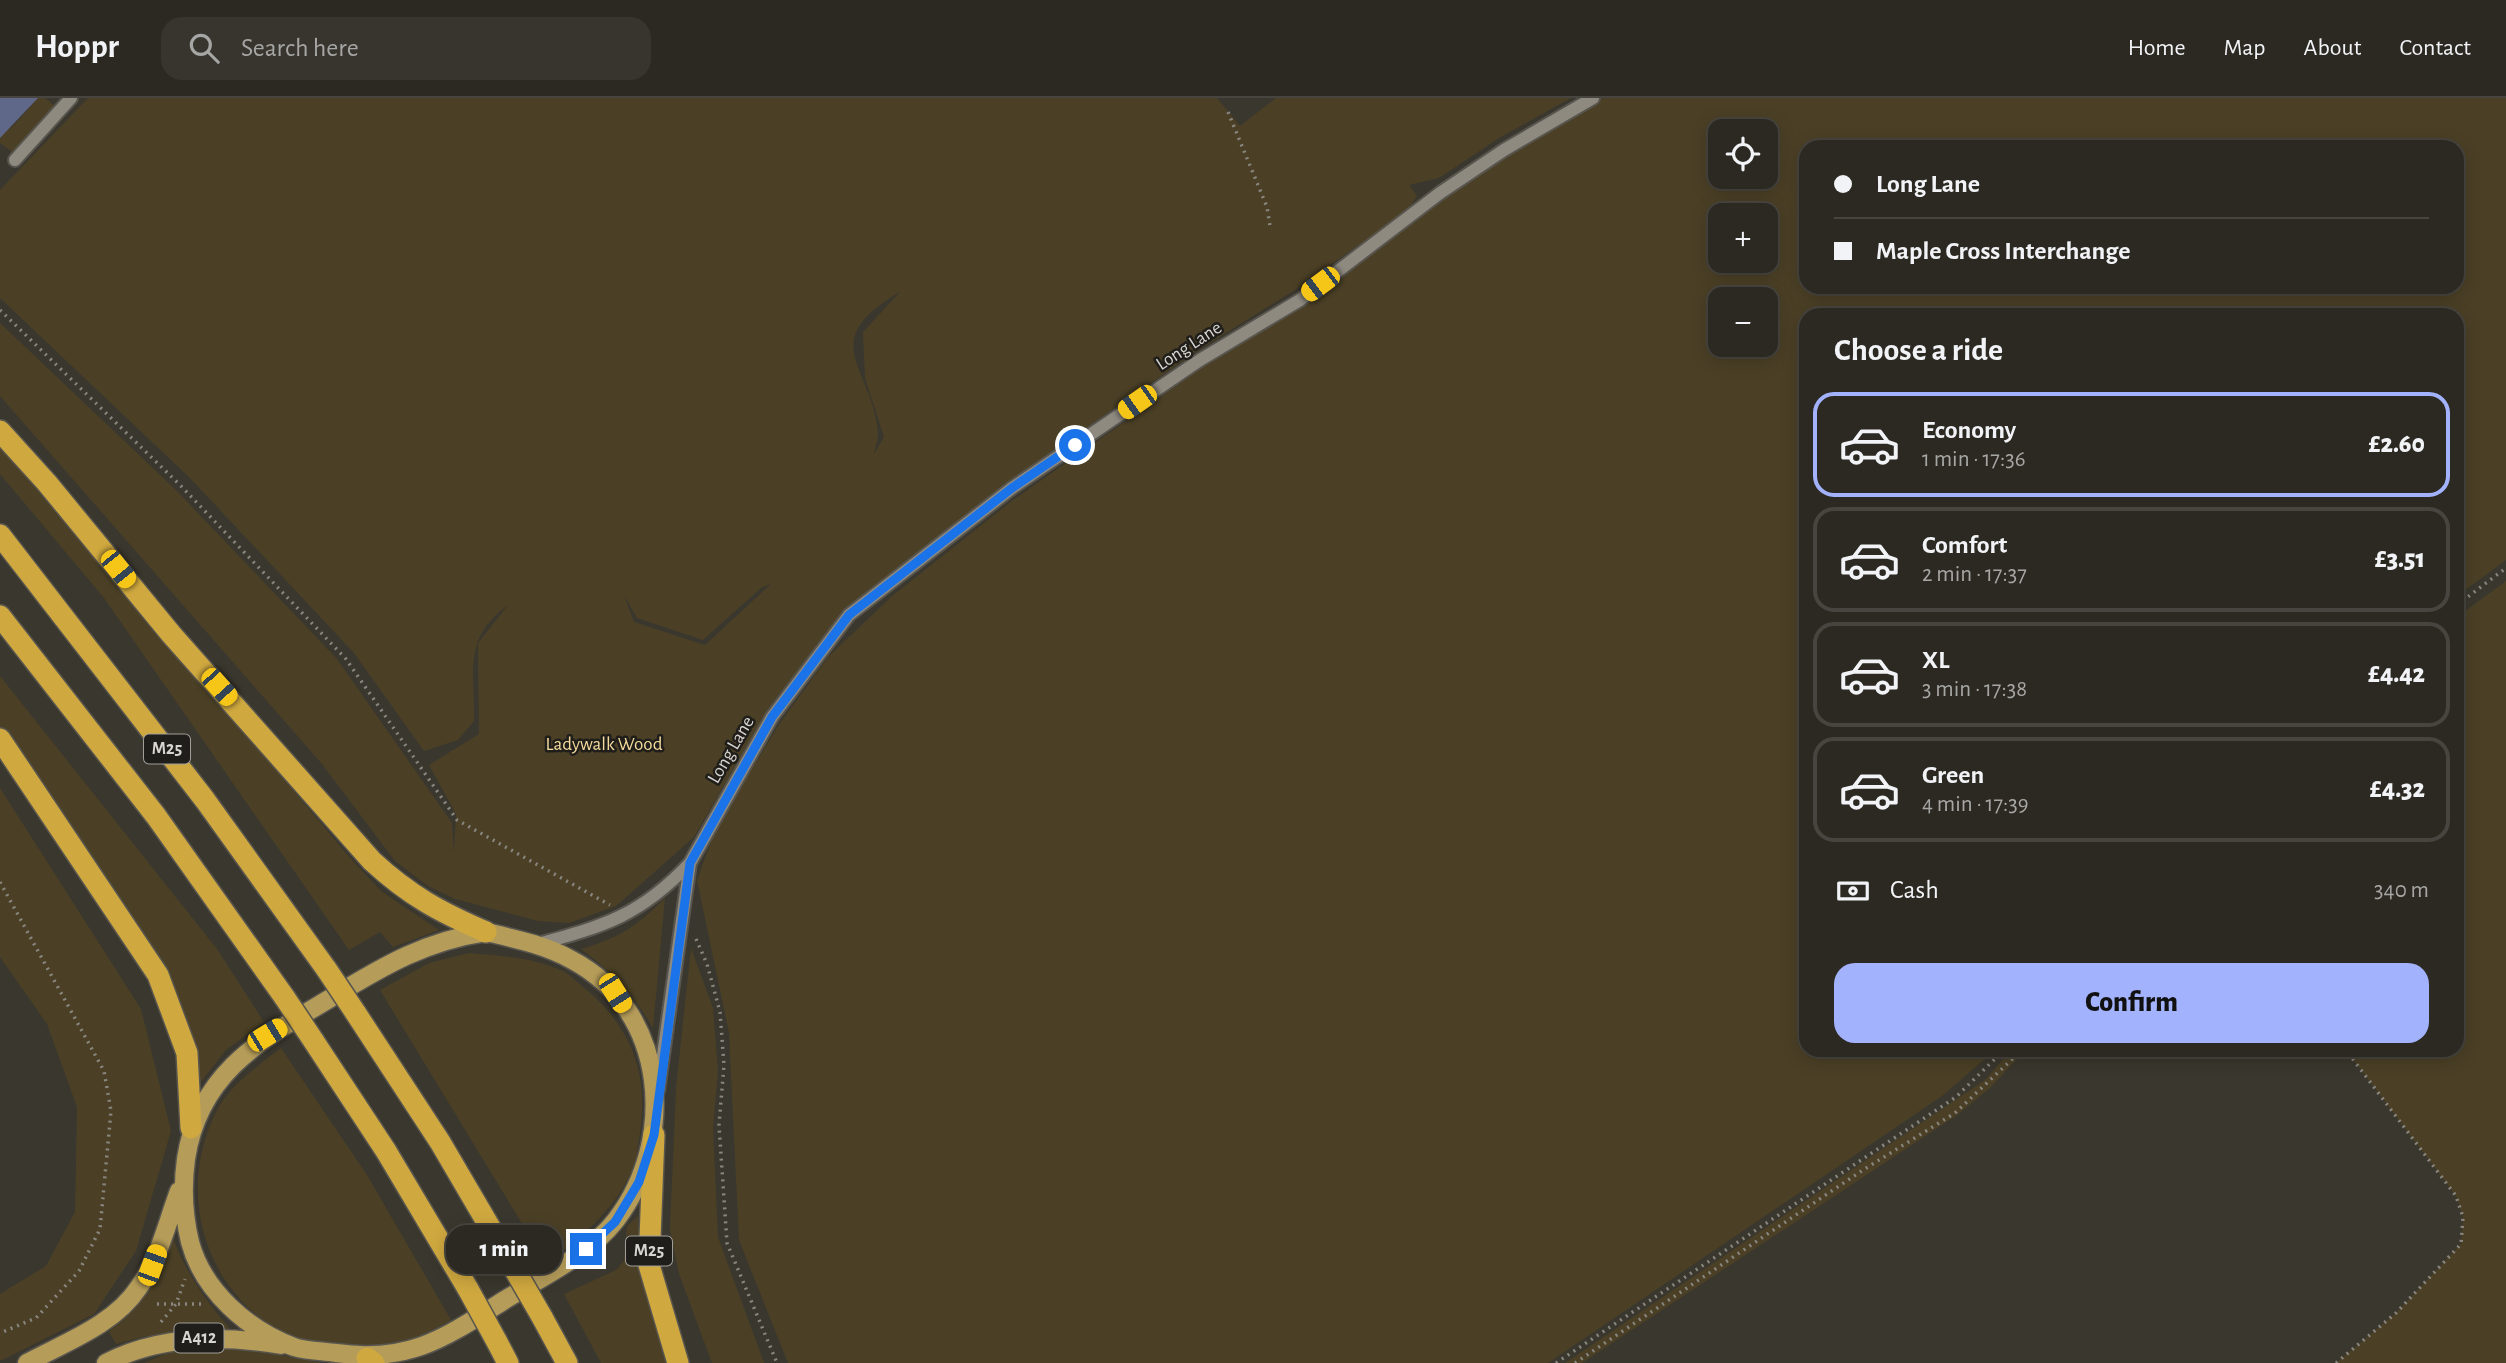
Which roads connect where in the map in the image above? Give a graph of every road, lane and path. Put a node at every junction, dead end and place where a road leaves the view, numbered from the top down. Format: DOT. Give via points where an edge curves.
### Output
graph roads {
  1 [pos="71,98"];
  2 [pos="1594,98"];
  3 [pos="1228,113"];
  4 [pos="15,160"];
  5 [pos="1270,226"];
  6 [pos="0,310"];
  7 [pos="0,431"];
  8 [pos="0,535"];
  9 [pos="2506,568"];
  10 [pos="2464,600"];
  11 [pos="0,616"];
  12 [pos="0,739"];
  13 [pos="690,863"];
  14 [pos="0,882"];
  15 [pos="628,915"];
  16 [pos="486,932"];
  17 [pos="678,933"];
  18 [pos="538,944"];
  19 [pos="1997,1057"];
  20 [pos="2015,1057"];
  21 [pos="2351,1057"];
  22 [pos="656,1100"];
  23 [pos="191,1128"];
  24 [pos="654,1135"];
  25 [pos="184,1177"];
  26 [pos="194,1254"];
  27 [pos="157,1304"];
  28 [pos="176,1304"];
  29 [pos="228,1306"];
  30 [pos="161,1322"];
  31 [pos="0,1333"];
  32 [pos="295,1347"];
  33 [pos="371,1361"];
  34 [pos="27,1363"];
  35 [pos="106,1363"];
  36 [pos="508,1363"];
  37 [pos="567,1363"];
  38 [pos="678,1363"];
  39 [pos="777,1363"];
  40 [pos="1556,1363"];
  41 [pos="1575,1363"];
  42 [pos="2336,1363"];
  1 -- 4 [label="street"];
  2 -- 13 [label="street, Long Lane" via="1504,150 1300,300 1200,360 1023,481 849,615 772,717"];
  3 -- 5 [label="path" via="1267,207"];
  6 -- 15 [label="path" via="181,486 346,659 457,820"];
  7 -- 16 [label="highway" via="372,861 404,891"];
  8 -- 37 [label="highway, M25, bridge" via="205,800 327,970 440,1142"];
  9 -- 10 [label="path"];
  11 -- 36 [label="highway, M25, bridge" via="156,816 285,998 386,1151"];
  12 -- 23 [label="highway" via="158,975 187,1053"];
  13 -- 15 [label="street, Long Lane"];
  13 -- 17 [label="street, Long Lane"];
  14 -- 31 [label="path" via="104,1071 111,1111 100,1228 79,1271 36,1318"];
  15 -- 18 [label="street, Long Lane"];
  16 -- 18 [label="main road"];
  16 -- 23 [label="main road" via="438,941 391,961 267,1035 230,1066"];
  17 -- 22 [label="street, Long Lane" via="670,1021"];
  17 -- 39 [label="path" via="694,935 720,1012 724,1065 719,1125 727,1243"];
  18 -- 22 [label="main road" via="575,961 615,993 642,1036"];
  19 -- 40 [label="path" via="1956,1097"];
  20 -- 41 [label="path" via="1955,1113"];
  21 -- 42 [label="path" via="2456,1196 2463,1217 2461,1244 2396,1313"];
  22 -- 24 [label="main road"];
  23 -- 25 [label="main road"];
  24 -- 33 [label="main road" via="639,1182 615,1222 586,1249 450,1335 412,1352"];
  24 -- 38 [label="highway, M25" via="649,1265"];
  25 -- 26 [label="main road" via="184,1215"];
  25 -- 34 [label="main road" via="139,1288 99,1324"];
  26 -- 28 [label="path"];
  26 -- 29 [label="main road"];
  27 -- 28 [label="path"];
  28 -- 29 [label="path"];
  28 -- 30 [label="path"];
  29 -- 32 [label="main road"];
  32 -- 33 [label="main road"];
  32 -- 35 [label="main road, A412" via="192,1338 145,1347"];
}
